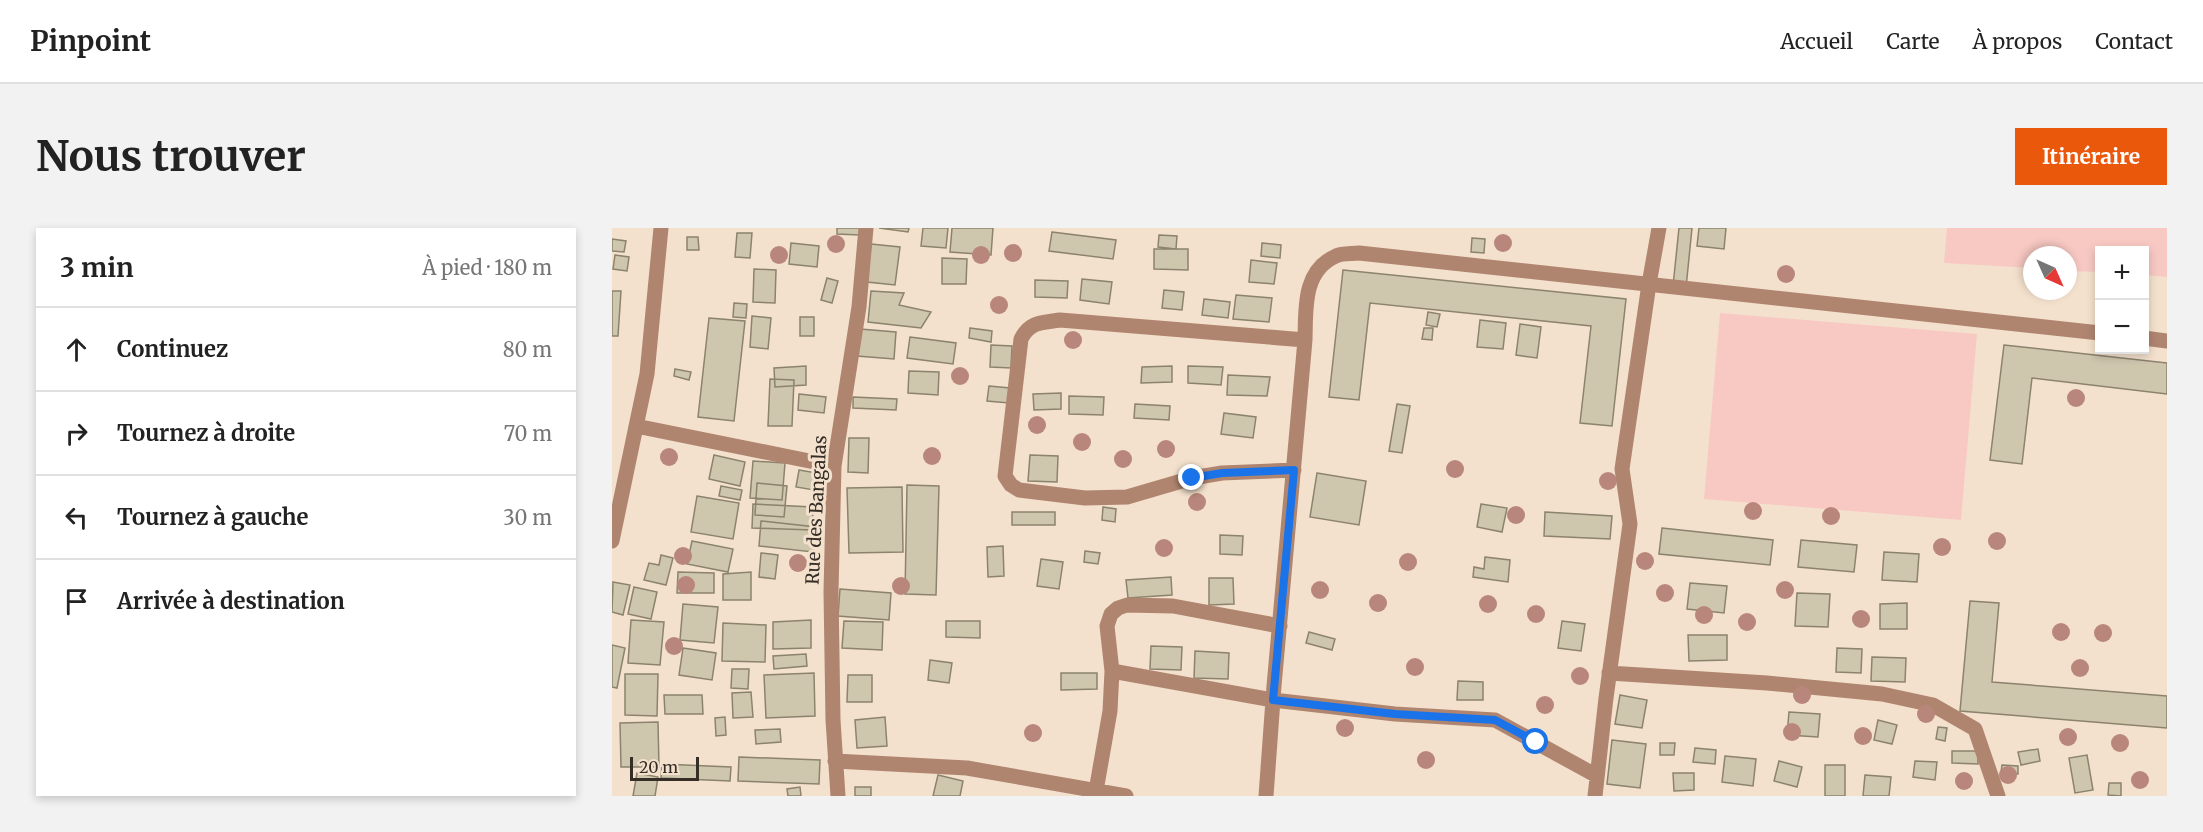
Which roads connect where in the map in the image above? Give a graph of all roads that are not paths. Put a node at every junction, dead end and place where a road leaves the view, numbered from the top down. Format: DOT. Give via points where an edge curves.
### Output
graph roads {
  1 [pos="660,228"];
  2 [pos="866,228"];
  3 [pos="1659,228"];
  4 [pos="1648,284"];
  5 [pos="2095,332"];
  6 [pos="2149,339"];
  7 [pos="1305,340"];
  8 [pos="2167,341"];
  9 [pos="636,426"];
  10 [pos="834,466"];
  11 [pos="1294,470"];
  12 [pos="612,541"];
  13 [pos="1280,626"];
  14 [pos="1112,671"];
  15 [pos="1610,673"];
  16 [pos="1273,700"];
  17 [pos="836,761"];
  18 [pos="1597,776"];
  19 [pos="1105,793"];
  20 [pos="838,796"];
  21 [pos="1126,796"];
  22 [pos="1266,796"];
  23 [pos="1595,796"];
  24 [pos="1998,796"];
  1 -- 9 [label="street" via="647,374"];
  2 -- 10 [label="street, Rue des Bangalas" via="859,307"];
  3 -- 4 [label="street"];
  4 -- 5 [label="street"];
  4 -- 7 [label="street" via="1359,253 1336,256 1318,269 1306,295"];
  4 -- 15 [label="street" via="1622,469 1630,524"];
  6 -- 8 [label="street"];
  7 -- 11 [label="street"];
  7 -- 11 [label="street" via="1060,320 1031,325 1021,339 1005,476 1019,490 1085,498 1127,497 1222,473"];
  9 -- 10 [label="street"];
  9 -- 12 [label="street"];
  10 -- 17 [label="street, Rue des Bangalas" via="831,592"];
  11 -- 13 [label="street"];
  13 -- 14 [label="street" via="1173,606 1127,604 1111,614 1107,626"];
  13 -- 16 [label="street"];
  14 -- 16 [label="street"];
  14 -- 19 [label="street"];
  15 -- 18 [label="street"];
  15 -- 24 [label="street" via="1871,693 1933,705 1975,729"];
  16 -- 18 [label="street" via="1495,720"];
  16 -- 22 [label="street"];
  17 -- 19 [label="street" via="967,768"];
  17 -- 20 [label="street, Rue des Bangalas"];
  18 -- 23 [label="street"];
  19 -- 21 [label="street"];
}
